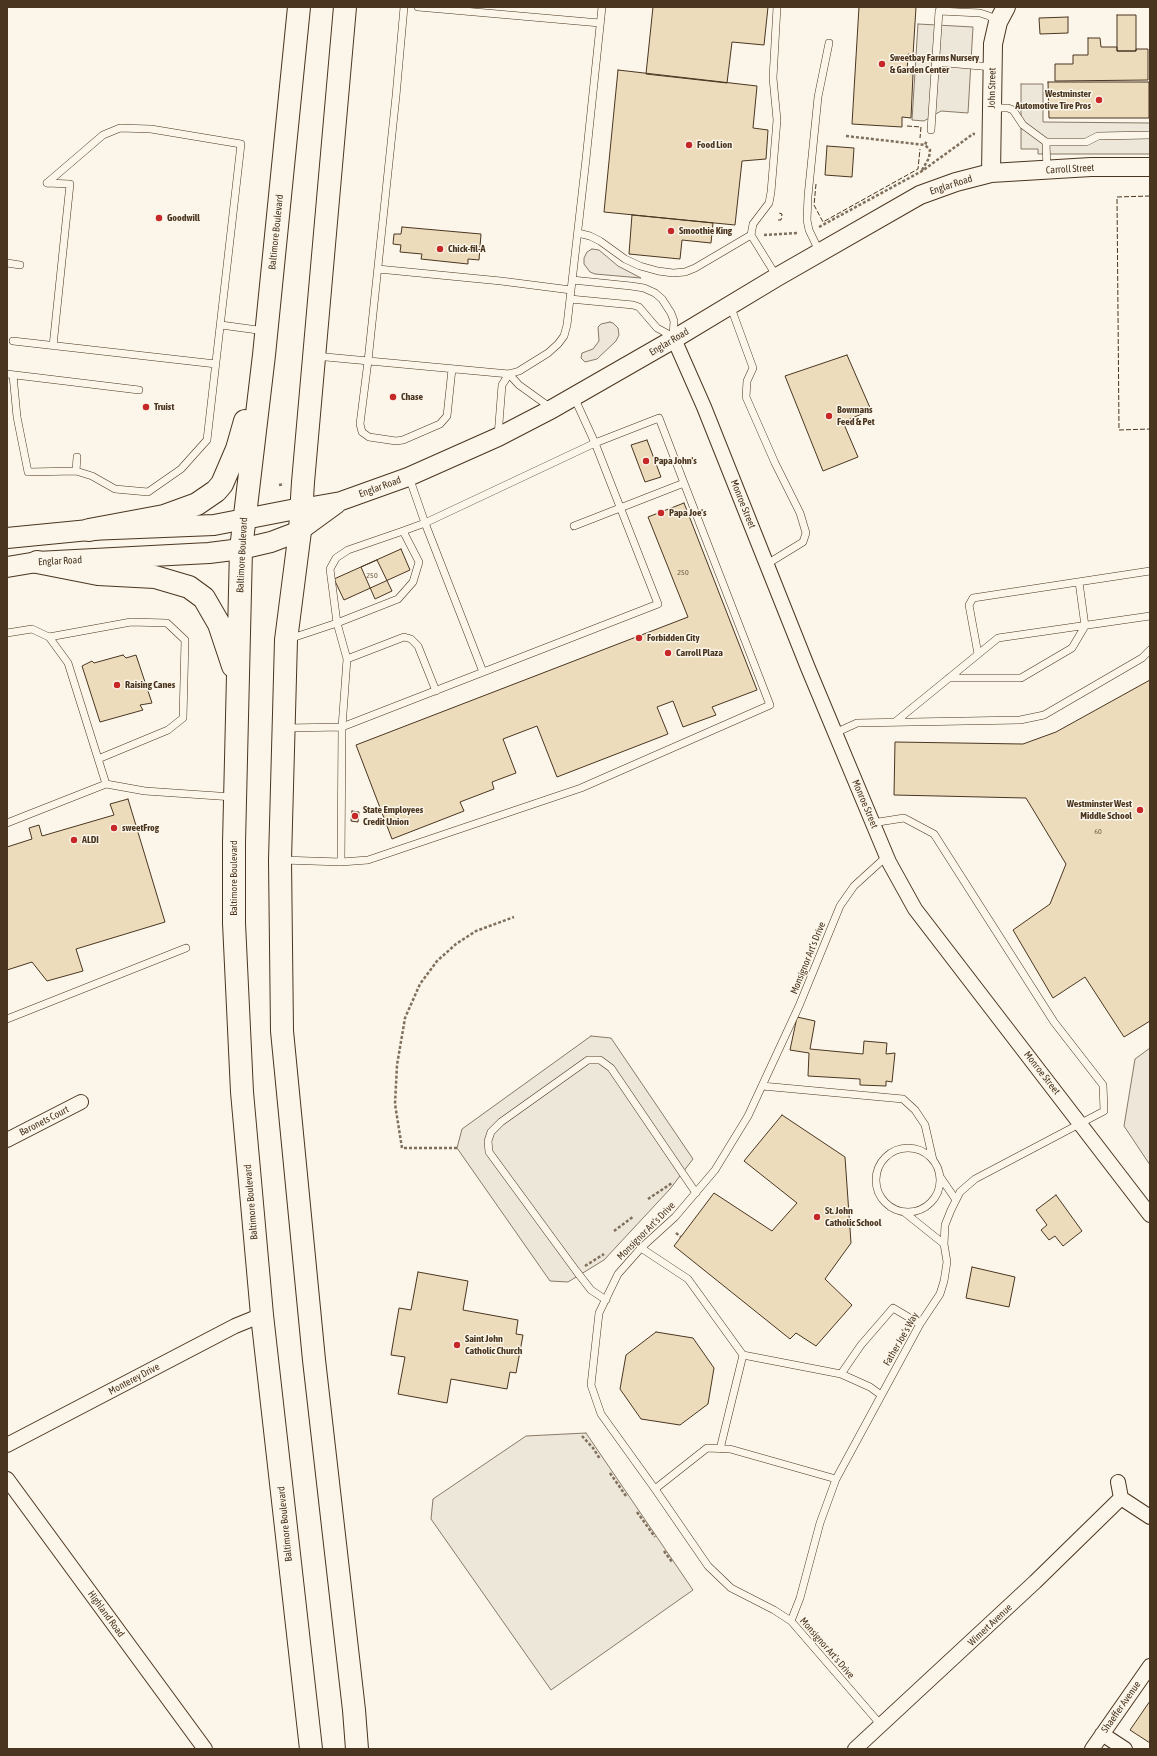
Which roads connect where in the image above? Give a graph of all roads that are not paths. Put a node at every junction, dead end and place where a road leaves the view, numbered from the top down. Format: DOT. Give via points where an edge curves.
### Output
graph roads {
  1 [pos="299,7"];
  2 [pos="345,7"];
  3 [pos="404,7"];
  4 [pos="418,7"];
  5 [pos="602,7"];
  6 [pos="776,7"];
  7 [pos="1002,14"];
  8 [pos="600,23"];
  9 [pos="829,43"];
  10 [pos="935,62"];
  11 [pos="992,67"];
  12 [pos="992,108"];
  13 [pos="931,130"];
  14 [pos="1150,135"];
  15 [pos="1046,142"];
  16 [pos="1150,167"];
  17 [pos="1047,170"];
  18 [pos="991,173"];
  19 [pos="578,233"];
  20 [pos="751,235"];
  21 [pos="820,253"];
  22 [pos="7,263"];
  23 [pos="20,265"];
  24 [pos="378,269"];
  25 [pos="777,277"];
  26 [pos="572,280"];
  27 [pos="571,290"];
  28 [pos="570,299"];
  29 [pos="730,305"];
  30 [pos="221,325"];
  31 [pos="266,332"];
  32 [pos="674,339"];
  33 [pos="13,341"];
  34 [pos="53,346"];
  35 [pos="264,355"];
  36 [pos="315,356"];
  37 [pos="368,361"];
  38 [pos="216,364"];
  39 [pos="452,369"];
  40 [pos="10,374"];
  41 [pos="508,374"];
  42 [pos="139,390"];
  43 [pos="574,397"];
  44 [pos="552,409"];
  45 [pos="498,436"];
  46 [pos="595,443"];
  47 [pos="76,457"];
  48 [pos="76,471"];
  49 [pos="408,477"];
  50 [pos="684,483"];
  51 [pos="341,501"];
  52 [pos="301,508"];
  53 [pos="621,508"];
  54 [pos="244,520"];
  55 [pos="425,523"];
  56 [pos="574,526"];
  57 [pos="89,530"];
  58 [pos="300,531"];
  59 [pos="403,531"];
  60 [pos="7,538"];
  61 [pos="241,549"];
  62 [pos="38,562"];
  63 [pos="767,564"];
  64 [pos="7,566"];
  65 [pos="1150,571"];
  66 [pos="1079,582"];
  67 [pos="1150,616"];
  68 [pos="338,623"];
  69 [pos="1085,626"];
  70 [pos="7,633"];
  71 [pos="49,637"];
  72 [pos="286,640"];
  73 [pos="1150,650"];
  74 [pos="978,654"];
  75 [pos="347,659"];
  76 [pos="483,672"];
  77 [pos="949,678"];
  78 [pos="436,691"];
  79 [pos="238,701"];
  80 [pos="896,722"];
  81 [pos="342,727"];
  82 [pos="283,728"];
  83 [pos="835,733"];
  84 [pos="98,759"];
  85 [pos="106,784"];
  86 [pos="235,797"];
  87 [pos="872,822"];
  88 [pos="7,823"];
  89 [pos="887,856"];
  90 [pos="280,860"];
  91 [pos="341,862"];
  92 [pos="186,948"];
  93 [pos="7,1020"];
  94 [pos="762,1086"];
  95 [pos="81,1102"];
  96 [pos="1081,1123"];
  97 [pos="7,1140"];
  98 [pos="932,1160"];
  99 [pos="940,1178"];
  100 [pos="696,1193"];
  101 [pos="956,1200"];
  102 [pos="904,1212"];
  103 [pos="1150,1215"];
  104 [pos="944,1244"];
  105 [pos="641,1248"];
  106 [pos="606,1300"];
  107 [pos="262,1316"];
  108 [pos="920,1324"];
  109 [pos="743,1355"];
  110 [pos="841,1374"];
  111 [pos="881,1395"];
  112 [pos="7,1445"];
  113 [pos="720,1448"];
  114 [pos="7,1478"];
  115 [pos="836,1479"];
  116 [pos="1118,1482"];
  117 [pos="655,1489"];
  118 [pos="1122,1498"];
  119 [pos="1150,1517"];
  120 [pos="791,1621"];
  121 [pos="1150,1666"];
  122 [pos="881,1725"];
  123 [pos="1102,1734"];
  124 [pos="205,1749"];
  125 [pos="311,1749"];
  126 [pos="357,1749"];
  127 [pos="855,1749"];
  128 [pos="1092,1749"];
  129 [pos="1125,1749"];
  1 -- 31 [label="highway, Baltimore Boulevard"];
  2 -- 36 [label="highway"];
  3 -- 24 [label="lane"];
  4 -- 8 [label="lane"];
  5 -- 8 [label="lane"];
  6 -- 20 [label="lane" via="773,78 778,120 771,192 769,203 753,224"];
  7 -- 10 [label="lane" via="989,16 980,13 939,11"];
  7 -- 11 [label="street, John Street" via="993,44"];
  8 -- 19 [label="lane"];
  9 -- 21 [label="lane" via="817,99 808,196 809,230"];
  10 -- 11 [label="lane"];
  10 -- 13 [label="lane"];
  11 -- 12 [label="street, John Street"];
  12 -- 15 [label="lane" via="1013,110 1023,125"];
  12 -- 18 [label="street, John Street"];
  14 -- 15 [label="lane" via="1098,136 1086,142"];
  15 -- 17 [label="lane"];
  16 -- 17 [label="street, Carroll Street"];
  17 -- 18 [label="street, Carroll Street"];
  18 -- 21 [label="street, Englar Road" via="920,195"];
  19 -- 20 [label="lane" via="600,241 625,259 640,266 673,273 695,268"];
  19 -- 26 [label="lane"];
  20 -- 25 [label="lane"];
  21 -- 25 [label="street, Englar Road"];
  22 -- 23 [label="lane"];
  24 -- 27 [label="lane"];
  24 -- 37 [label="lane"];
  25 -- 29 [label="street, Englar Road"];
  26 -- 27 [label="lane"];
  26 -- 32 [label="lane" via="644,288 655,293 662,298 672,313"];
  27 -- 28 [label="lane"];
  28 -- 32 [label="lane" via="639,307 657,328"];
  28 -- 41 [label="lane" via="567,325 558,344 519,371"];
  29 -- 32 [label="street, Englar Road"];
  29 -- 63 [label="lane" via="753,368 747,381 746,397 774,462 800,513 806,534 803,542"];
  30 -- 31 [label="lane"];
  30 -- 34 [label="lane" via="241,144 151,129 120,128 103,134 47,182 70,184"];
  30 -- 38 [label="lane"];
  31 -- 35 [label="highway, Baltimore Boulevard"];
  32 -- 43 [label="street, Englar Road"];
  32 -- 63 [label="street, Monroe Street"];
  33 -- 34 [label="lane"];
  34 -- 38 [label="lane"];
  35 -- 54 [label="highway, Baltimore Boulevard"];
  35 -- 57 [label="highway" via="237,449 222,484 216,491 197,504 164,516"];
  36 -- 37 [label="lane"];
  36 -- 52 [label="highway"];
  37 -- 39 [label="lane"];
  37 -- 39 [label="lane" via="360,428 369,437 396,441 409,438 444,421 447,416"];
  38 -- 48 [label="lane" via="207,440 182,469 148,492 115,489 92,476"];
  39 -- 41 [label="lane"];
  40 -- 42 [label="lane"];
  40 -- 48 [label="lane" via="28,472"];
  41 -- 44 [label="lane"];
  41 -- 45 [label="lane" via="502,385"];
  43 -- 44 [label="street, Englar Road"];
  43 -- 46 [label="lane"];
  44 -- 45 [label="street, Englar Road"];
  45 -- 49 [label="street, Englar Road"];
  46 -- 50 [label="lane" via="659,418"];
  46 -- 53 [label="lane"];
  46 -- 55 [label="lane"];
  47 -- 48 [label="lane"];
  49 -- 51 [label="street, Englar Road"];
  49 -- 55 [label="lane"];
  50 -- 53 [label="lane"];
  50 -- 91 [label="lane" via="770,705 581,788 368,860"];
  51 -- 52 [label="street, Englar Road"];
  51 -- 58 [label="street, Englar Road"];
  52 -- 54 [label="main road, Englar Road"];
  52 -- 58 [label="highway"];
  53 -- 56 [label="lane"];
  53 -- 76 [label="lane" via="658,604"];
  54 -- 57 [label="main road, Englar Road" via="200,527"];
  54 -- 61 [label="highway, Baltimore Boulevard"];
  55 -- 59 [label="lane"];
  55 -- 76 [label="lane"];
  57 -- 60 [label="main road, Englar Road"];
  58 -- 61 [label="main road, Englar Road" via="271,542"];
  58 -- 72 [label="highway"];
  59 -- 68 [label="lane" via="348,550 336,558 330,569"];
  59 -- 68 [label="lane" via="418,562 413,582 398,599"];
  61 -- 62 [label="main road, Englar Road"];
  61 -- 79 [label="highway, Baltimore Boulevard"];
  62 -- 64 [label="main road, Englar Road"];
  62 -- 79 [label="highway" via="98,574 155,577 189,587 204,598 219,624 234,667"];
  63 -- 83 [label="street, Monroe Street"];
  65 -- 66 [label="lane"];
  66 -- 69 [label="lane"];
  66 -- 74 [label="lane" via="973,598 969,605"];
  67 -- 69 [label="lane"];
  68 -- 72 [label="lane"];
  68 -- 75 [label="lane"];
  69 -- 74 [label="lane" via="998,638"];
  69 -- 77 [label="lane" via="1072,648 1022,678"];
  70 -- 71 [label="lane" via="32,629"];
  71 -- 84 [label="lane" via="68,663"];
  71 -- 84 [label="lane" via="131,622 167,623 185,640 183,718 162,732"];
  72 -- 82 [label="highway"];
  73 -- 80 [label="lane" via="1142,658 1044,715 1020,720"];
  74 -- 77 [label="lane"];
  75 -- 78 [label="lane" via="404,637 412,639 418,646"];
  75 -- 81 [label="lane"];
  76 -- 78 [label="lane"];
  77 -- 80 [label="lane"];
  78 -- 81 [label="lane"];
  79 -- 86 [label="highway, Baltimore Boulevard"];
  80 -- 83 [label="lane" via="857,723"];
  81 -- 82 [label="lane"];
  81 -- 91 [label="lane"];
  82 -- 90 [label="highway"];
  83 -- 87 [label="street, Monroe Street"];
  84 -- 85 [label="lane"];
  85 -- 86 [label="lane" via="145,791"];
  85 -- 88 [label="lane"];
  86 -- 107 [label="highway, Baltimore Boulevard" via="234,923 242,1092"];
  87 -- 89 [label="street, Monroe Street"];
  87 -- 96 [label="lane, Father Joe’s Way" via="904,818 934,834 1054,1022 1103,1085 1104,1111"];
  89 -- 94 [label="lane, Monsignor Art’s Drive" via="854,886 840,906 799,1006"];
  89 -- 96 [label="street, Monroe Street" via="915,909"];
  90 -- 91 [label="lane"];
  90 -- 126 [label="highway" via="282,1031 313,1352"];
  92 -- 93 [label="lane"];
  94 -- 98 [label="lane" via="903,1099 915,1110 925,1125"];
  94 -- 100 [label="lane, Monsignor Art’s Drive" via="748,1116 715,1170"];
  95 -- 97 [label="street, Baronets Court"];
  96 -- 101 [label="lane, Father Joe’s Way" via="975,1179 960,1192"];
  96 -- 103 [label="street, Monroe Street"];
  98 -- 99 [label="lane" via="936,1164"];
  98 -- 102 [label="lane" via="929,1155 919,1150 908,1148 897,1150 881,1162 876,1183 879,1194 895,1210"];
  99 -- 101 [label="lane"];
  99 -- 102 [label="lane" via="934,1200 916,1212"];
  100 -- 105 [label="lane, Monsignor Art’s Drive" via="675,1217"];
  100 -- 106 [label="lane" via="611,1068 600,1060 588,1060 501,1122 491,1132 488,1141 489,1152 591,1290"];
  101 -- 104 [label="lane, Father Joe’s Way" via="945,1225"];
  102 -- 104 [label="lane"];
  104 -- 108 [label="lane, Father Joe’s Way" via="947,1262 940,1294"];
  105 -- 106 [label="lane, Monsignor Art’s Drive" via="618,1274"];
  105 -- 109 [label="lane" via="688,1279"];
  106 -- 117 [label="lane, Monsignor Art’s Drive" via="599,1314 591,1385 601,1414"];
  107 -- 112 [label="street, Monterey Drive" via="235,1326"];
  107 -- 125 [label="highway, Baltimore Boulevard"];
  108 -- 110 [label="lane" via="893,1308 861,1345"];
  108 -- 111 [label="lane, Father Joe’s Way"];
  109 -- 110 [label="lane"];
  109 -- 113 [label="lane"];
  110 -- 111 [label="lane"];
  111 -- 115 [label="lane, Father Joe’s Way"];
  113 -- 115 [label="lane"];
  113 -- 117 [label="lane" via="707,1448"];
  114 -- 124 [label="street, Highland Road"];
  115 -- 120 [label="lane, Father Joe’s Way"];
  116 -- 118 [label="street"];
  117 -- 120 [label="lane, Monsignor Art’s Drive" via="708,1566 730,1588"];
  118 -- 119 [label="street"];
  118 -- 122 [label="street, Wimert Avenue"];
  120 -- 122 [label="lane, Monsignor Art’s Drive"];
  121 -- 123 [label="street, Shaeffer Avenue"];
  122 -- 127 [label="street, Wimert Avenue"];
  123 -- 128 [label="street, Shaeffer Avenue"];
  123 -- 129 [label="street"];
}
